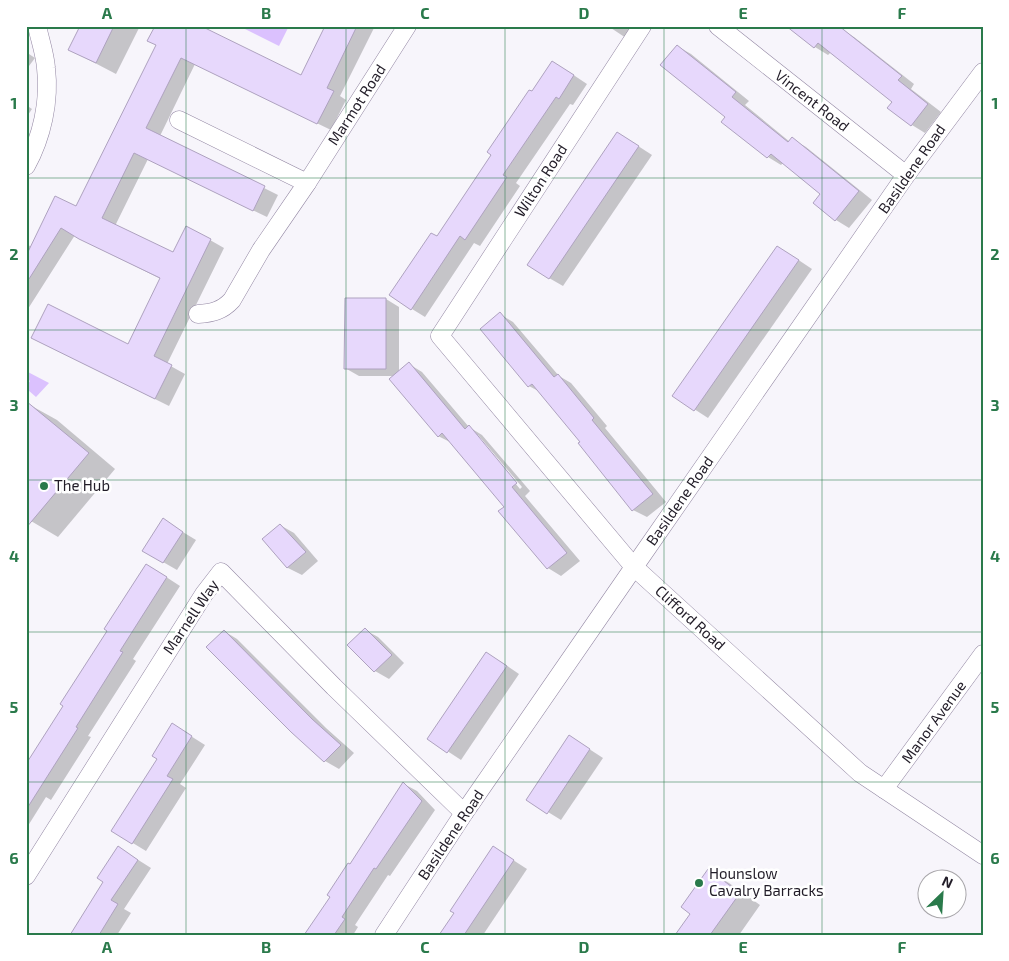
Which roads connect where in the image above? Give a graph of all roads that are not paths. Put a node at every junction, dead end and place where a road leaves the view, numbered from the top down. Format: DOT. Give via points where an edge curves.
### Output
graph roads {
  1 [pos="37,26"];
  2 [pos="407,26"];
  3 [pos="642,26"];
  4 [pos="718,26"];
  5 [pos="983,72"];
  6 [pos="179,120"];
  7 [pos="26,166"];
  8 [pos="906,175"];
  9 [pos="307,183"];
  10 [pos="198,314"];
  11 [pos="440,336"];
  12 [pos="634,567"];
  13 [pos="983,654"];
  14 [pos="884,789"];
  15 [pos="464,814"];
  16 [pos="983,855"];
  17 [pos="26,876"];
  18 [pos="384,935"];
  1 -- 7 [label="street" via="46,68 46,111 34,152"];
  2 -- 9 [label="street, Marmot Road"];
  3 -- 11 [label="street, Wilton Road"];
  4 -- 8 [label="street, Vincent Road"];
  5 -- 8 [label="street, Basildene Road"];
  6 -- 9 [label="street"];
  8 -- 12 [label="street, Basildene Road"];
  9 -- 10 [label="street, Marmot Road" via="261,250 232,300 218,311"];
  11 -- 12 [label="street, Clifford Road"];
  12 -- 14 [label="street, Clifford Road" via="860,773"];
  12 -- 15 [label="street, Basildene Road"];
  13 -- 14 [label="street, Manor Avenue"];
  14 -- 16 [label="street, Clifford Road"];
  15 -- 17 [label="street, Marnell Way" via="221,572"];
  15 -- 18 [label="street, Basildene Road"];
}
